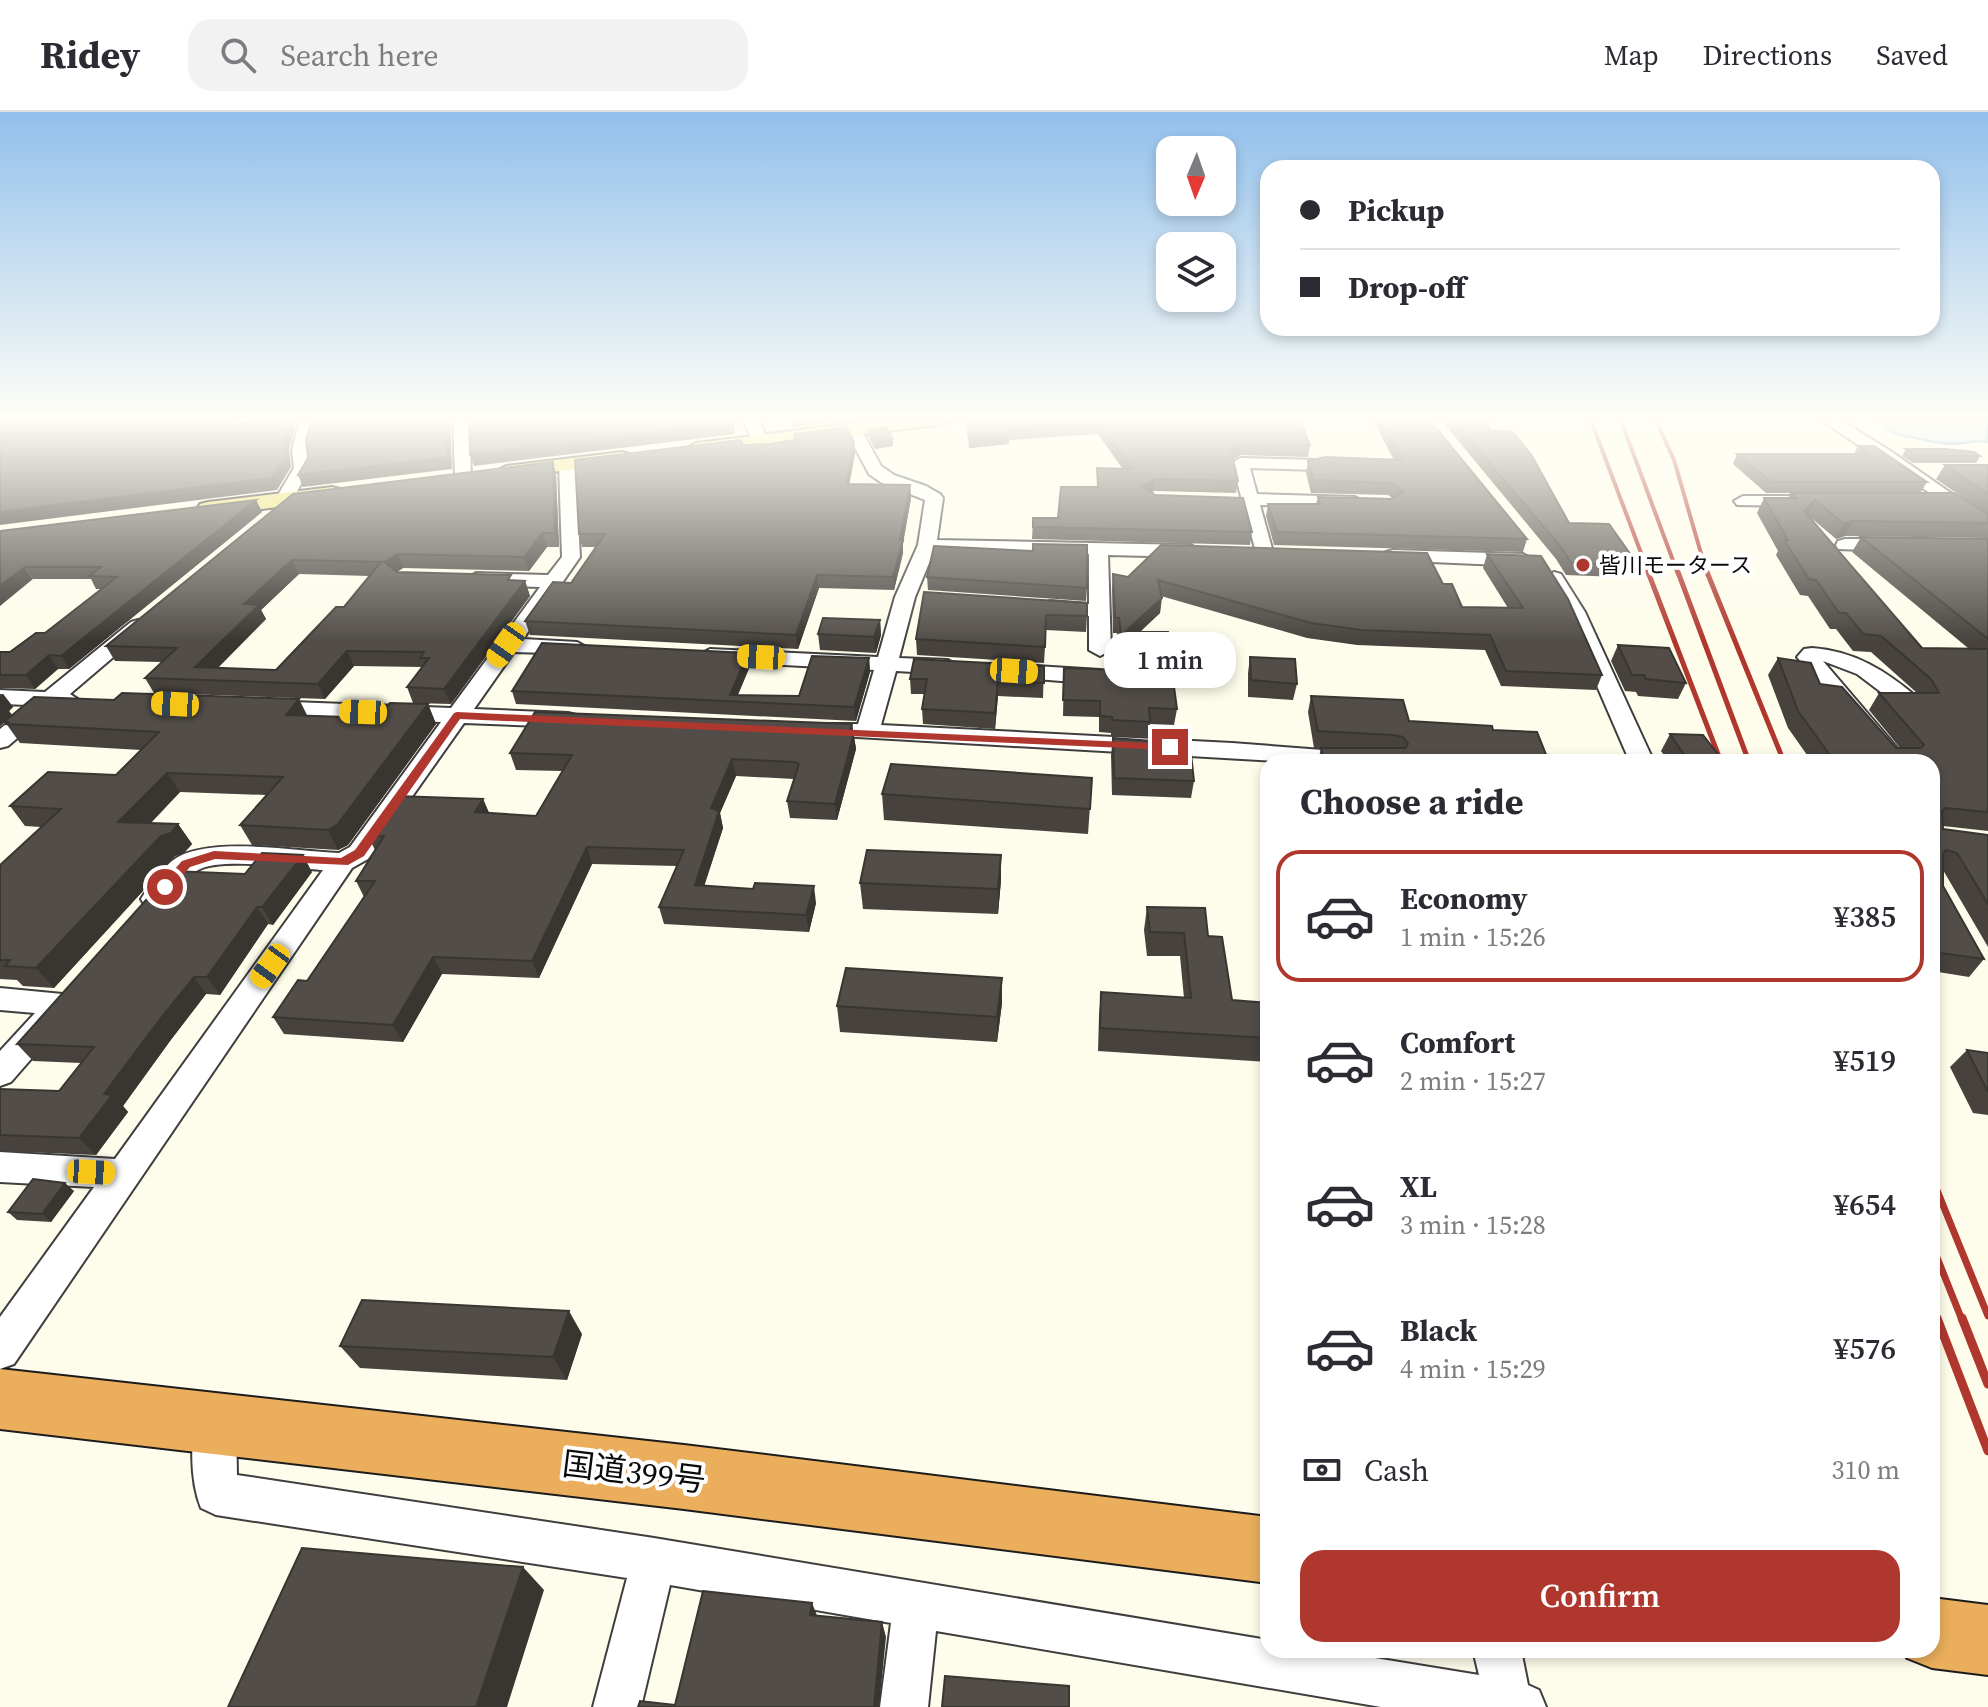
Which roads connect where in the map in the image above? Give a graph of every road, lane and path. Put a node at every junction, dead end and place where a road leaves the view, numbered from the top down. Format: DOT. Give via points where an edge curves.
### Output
graph roads {
  1 [pos="292,492"];
  2 [pos="343,492"];
  3 [pos="568,492"];
  4 [pos="927,492"];
  5 [pos="1243,492"];
  6 [pos="1939,492"];
  7 [pos="289,499"];
  8 [pos="1823,500"];
  9 [pos="1918,500"];
  10 [pos="1950,500"];
  11 [pos="1244,501"];
  12 [pos="1743,501"];
  13 [pos="1372,502"];
  14 [pos="189,511"];
  15 [pos="269,519"];
  16 [pos="1983,520"];
  17 [pos="1524,537"];
  18 [pos="927,545"];
  19 [pos="1845,545"];
  20 [pos="1908,546"];
  21 [pos="1098,549"];
  22 [pos="1203,551"];
  23 [pos="1264,552"];
  24 [pos="1373,556"];
  25 [pos="1544,561"];
  26 [pos="462,579"];
  27 [pos="551,581"];
  28 [pos="1024,606"];
  29 [pos="159,609"];
  30 [pos="1098,611"];
  31 [pos="506,645"];
  32 [pos="602,650"];
  33 [pos="1100,650"];
  34 [pos="681,653"];
  35 [pos="888,663"];
  36 [pos="1109,677"];
  37 [pos="0,697"];
  38 [pos="50,699"];
  39 [pos="97,701"];
  40 [pos="1910,703"];
  41 [pos="238,707"];
  42 [pos="457,715"];
  43 [pos="584,720"];
  44 [pos="789,728"];
  45 [pos="868,731"];
  46 [pos="0,741"];
  47 [pos="1284,754"];
  48 [pos="1638,754"];
  49 [pos="1890,754"];
  50 [pos="343,862"];
  51 [pos="134,922"];
  52 [pos="83,980"];
  53 [pos="0,999"];
  54 [pos="62,1003"];
  55 [pos="0,1073"];
  56 [pos="0,1167"];
  57 [pos="122,1174"];
  58 [pos="0,1350"];
  59 [pos="0,1399"];
  60 [pos="215,1423"];
  61 [pos="1260,1549"];
  62 [pos="654,1560"];
  63 [pos="916,1604"];
  64 [pos="1940,1634"];
  65 [pos="1988,1640"];
  66 [pos="1499,1658"];
  67 [pos="1513,1706"];
  68 [pos="617,1707"];
  69 [pos="904,1707"];
  1 -- 7 [label="street"];
  2 -- 7 [label="main road"];
  3 -- 27 [label="street" via="571,557"];
  4 -- 18 [label="street" via="934,498"];
  5 -- 11 [label="street"];
  6 -- 10 [label="street"];
  7 -- 14 [label="main road"];
  7 -- 15 [label="street"];
  8 -- 12 [label="street"];
  9 -- 10 [label="street"];
  10 -- 16 [label="street"];
  11 -- 13 [label="street"];
  11 -- 23 [label="street"];
  17 -- 25 [label="street"];
  18 -- 21 [label="street"];
  18 -- 35 [label="street"];
  19 -- 20 [label="street"];
  21 -- 22 [label="street"];
  21 -- 30 [label="street"];
  24 -- 25 [label="street"];
  25 -- 48 [label="street" via="1575,612"];
  26 -- 27 [label="street"];
  27 -- 31 [label="street"];
  28 -- 30 [label="street"];
  29 -- 38 [label="street"];
  30 -- 33 [label="street"];
  31 -- 32 [label="street"];
  31 -- 42 [label="street"];
  34 -- 35 [label="street"];
  35 -- 36 [label="street"];
  35 -- 45 [label="street"];
  37 -- 38 [label="street"];
  38 -- 39 [label="street"];
  38 -- 46 [label="street"];
  40 -- 49 [label="street" via="1857,663 1831,655 1808,657"];
  41 -- 42 [label="street"];
  42 -- 43 [label="street"];
  42 -- 50 [label="street" via="359,853"];
  44 -- 45 [label="street"];
  45 -- 47 [label="street"];
  50 -- 51 [label="street" via="214,855 186,864"];
  50 -- 57 [label="street"];
  52 -- 54 [label="street"];
  53 -- 54 [label="street"];
  54 -- 55 [label="street"];
  56 -- 57 [label="street"];
  57 -- 58 [label="street"];
  59 -- 60 [label="highway, 国道399号"];
  60 -- 61 [label="highway, 国道399号"];
  60 -- 62 [label="street" via="216,1493"];
  62 -- 63 [label="street"];
  62 -- 68 [label="street"];
  63 -- 67 [label="street"];
  63 -- 69 [label="street"];
  64 -- 65 [label="highway"];
  66 -- 67 [label="street"];
}
